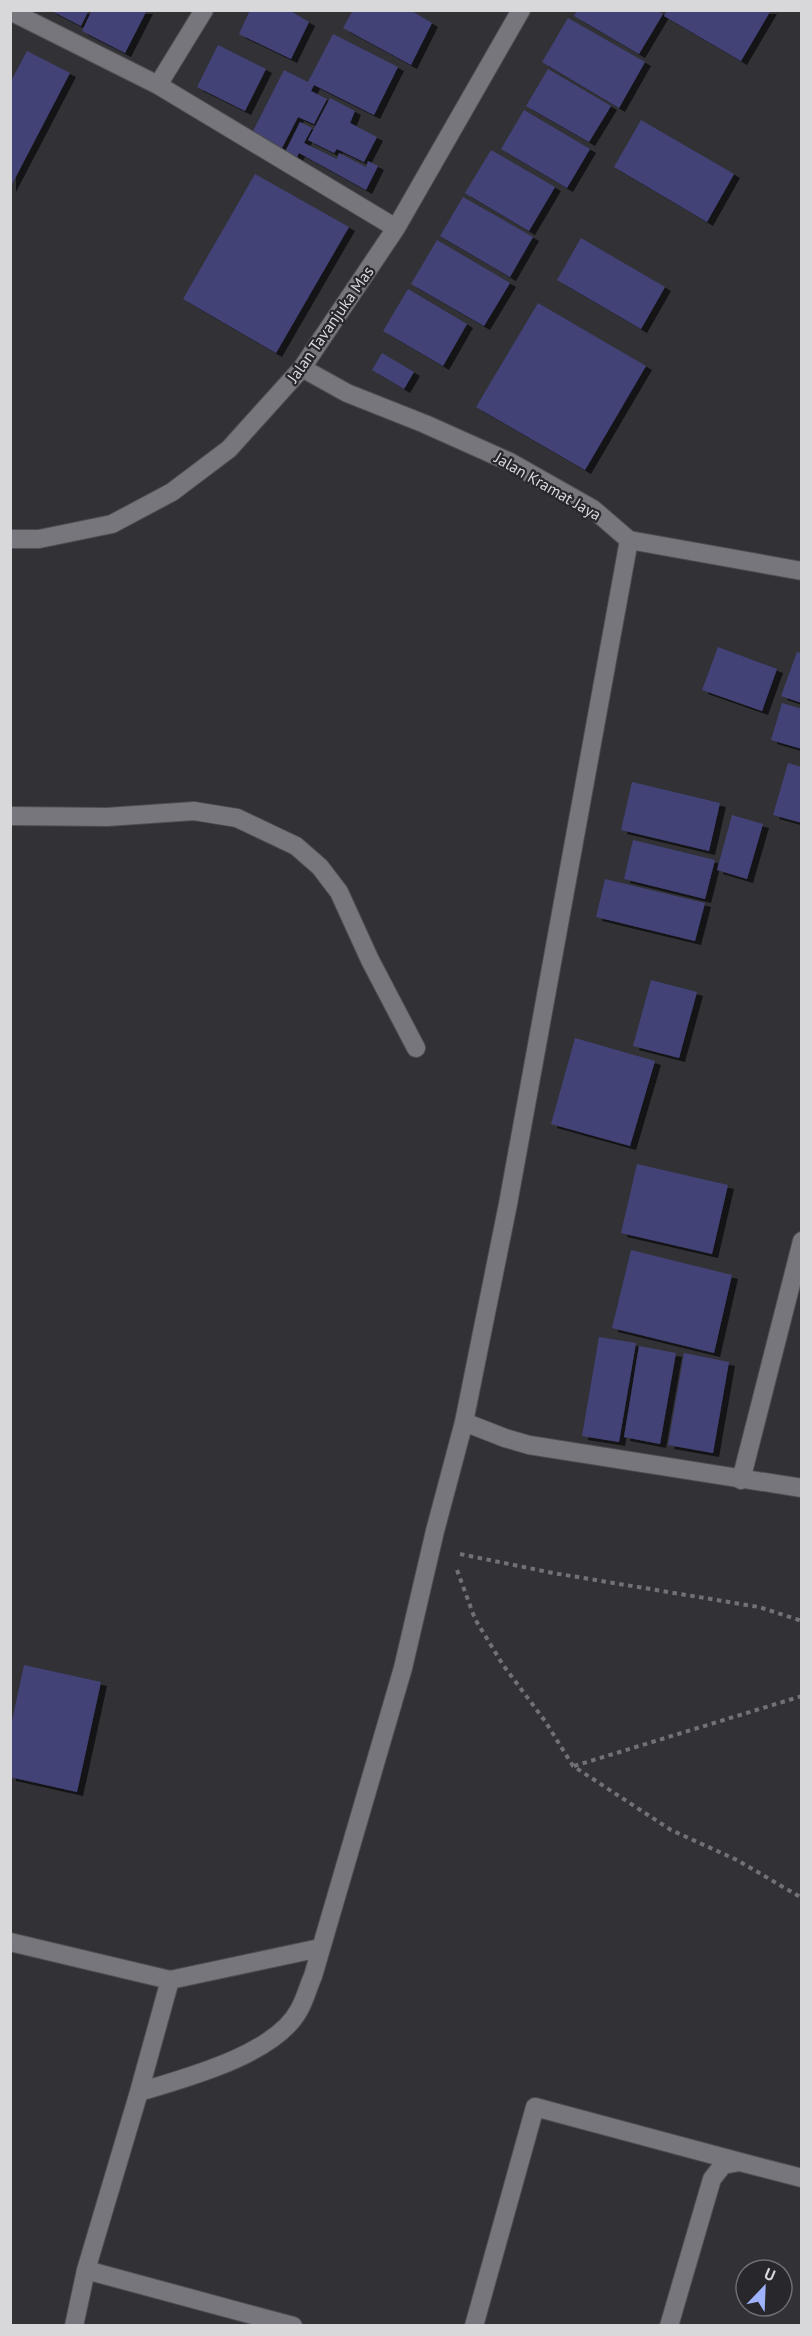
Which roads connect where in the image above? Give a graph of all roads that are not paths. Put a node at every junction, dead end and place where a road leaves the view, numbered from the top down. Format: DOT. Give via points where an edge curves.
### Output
graph roads {
  1 [pos="204,10"];
  2 [pos="521,10"];
  3 [pos="10,11"];
  4 [pos="158,85"];
  5 [pos="396,228"];
  6 [pos="302,368"];
  7 [pos="10,539"];
  8 [pos="629,540"];
  9 [pos="801,571"];
  10 [pos="10,816"];
  11 [pos="416,1048"];
  12 [pos="801,1241"];
  13 [pos="464,1422"];
  14 [pos="741,1480"];
  15 [pos="801,1488"];
  16 [pos="10,1942"];
  17 [pos="320,1948"];
  18 [pos="170,1980"];
  19 [pos="139,2092"];
  20 [pos="740,2162"];
  21 [pos="801,2178"];
  22 [pos="86,2270"];
  23 [pos="74,2325"];
  24 [pos="293,2325"];
  25 [pos="474,2325"];
  26 [pos="669,2325"];
  1 -- 4 [label="street"];
  2 -- 5 [label="street, Jalan Tavanjuka Mas"];
  3 -- 4 [label="street"];
  4 -- 5 [label="street"];
  5 -- 6 [label="street, Jalan Tavanjuka Mas"];
  6 -- 7 [label="street, Jalan Tavanjuka Mas" via="229,449 172,492 112,524 39,540"];
  6 -- 8 [label="street, Jalan Kramat Jaya" via="347,393 510,462 593,509"];
  8 -- 9 [label="street"];
  8 -- 13 [label="street" via="508,1204"];
  10 -- 11 [label="street" via="106,817 194,811 237,818 297,846 339,892"];
  12 -- 14 [label="street"];
  13 -- 14 [label="street" via="529,1445"];
  13 -- 17 [label="street" via="403,1668"];
  14 -- 15 [label="street"];
  16 -- 18 [label="street"];
  17 -- 18 [label="street"];
  17 -- 19 [label="street" via="298,2012 278,2035 232,2061"];
  18 -- 19 [label="street"];
  19 -- 22 [label="street"];
  20 -- 21 [label="street"];
  20 -- 25 [label="street" via="535,2107"];
  20 -- 26 [label="street" via="723,2165 712,2179"];
  22 -- 23 [label="street"];
  22 -- 24 [label="street"];
}
